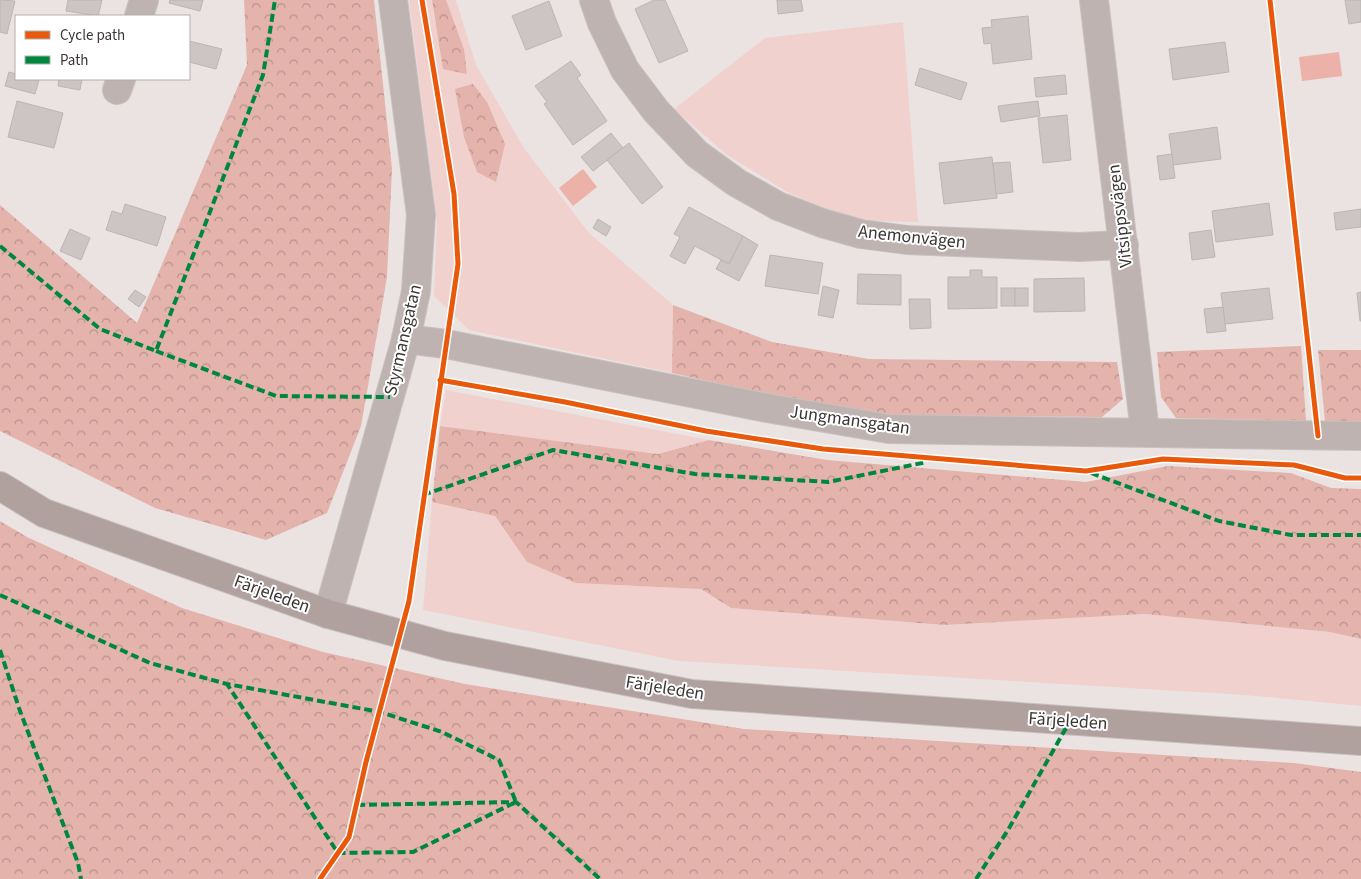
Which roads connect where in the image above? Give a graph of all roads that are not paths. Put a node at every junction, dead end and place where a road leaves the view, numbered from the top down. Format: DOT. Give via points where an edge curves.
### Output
graph roads {
  1 [pos="144,0"];
  2 [pos="393,0"];
  3 [pos="594,0"];
  4 [pos="1094,0"];
  5 [pos="139,15"];
  6 [pos="1124,245"];
  7 [pos="406,339"];
  8 [pos="1146,432"];
  9 [pos="1361,436"];
  10 [pos="0,486"];
  11 [pos="328,614"];
  12 [pos="1361,741"];
  1 -- 5 [label="street"];
  2 -- 7 [label="street, Styrmansgatan" via="421,215 416,291"];
  3 -- 6 [label="street, Anemonvägen" via="625,70 656,111 697,154 737,183 778,206 861,234 907,240 1080,247"];
  4 -- 6 [label="street, Vitsippsvägen"];
  6 -- 8 [label="street, Vitsippsvägen"];
  7 -- 8 [label="street, Jungmansgatan" via="889,429"];
  7 -- 11 [label="street, Styrmansgatan"];
  8 -- 9 [label="street, Jungmansgatan"];
  10 -- 11 [label="main road, Färjeleden" via="44,513"];
  11 -- 12 [label="main road, Färjeleden" via="444,646 692,694"];
}
